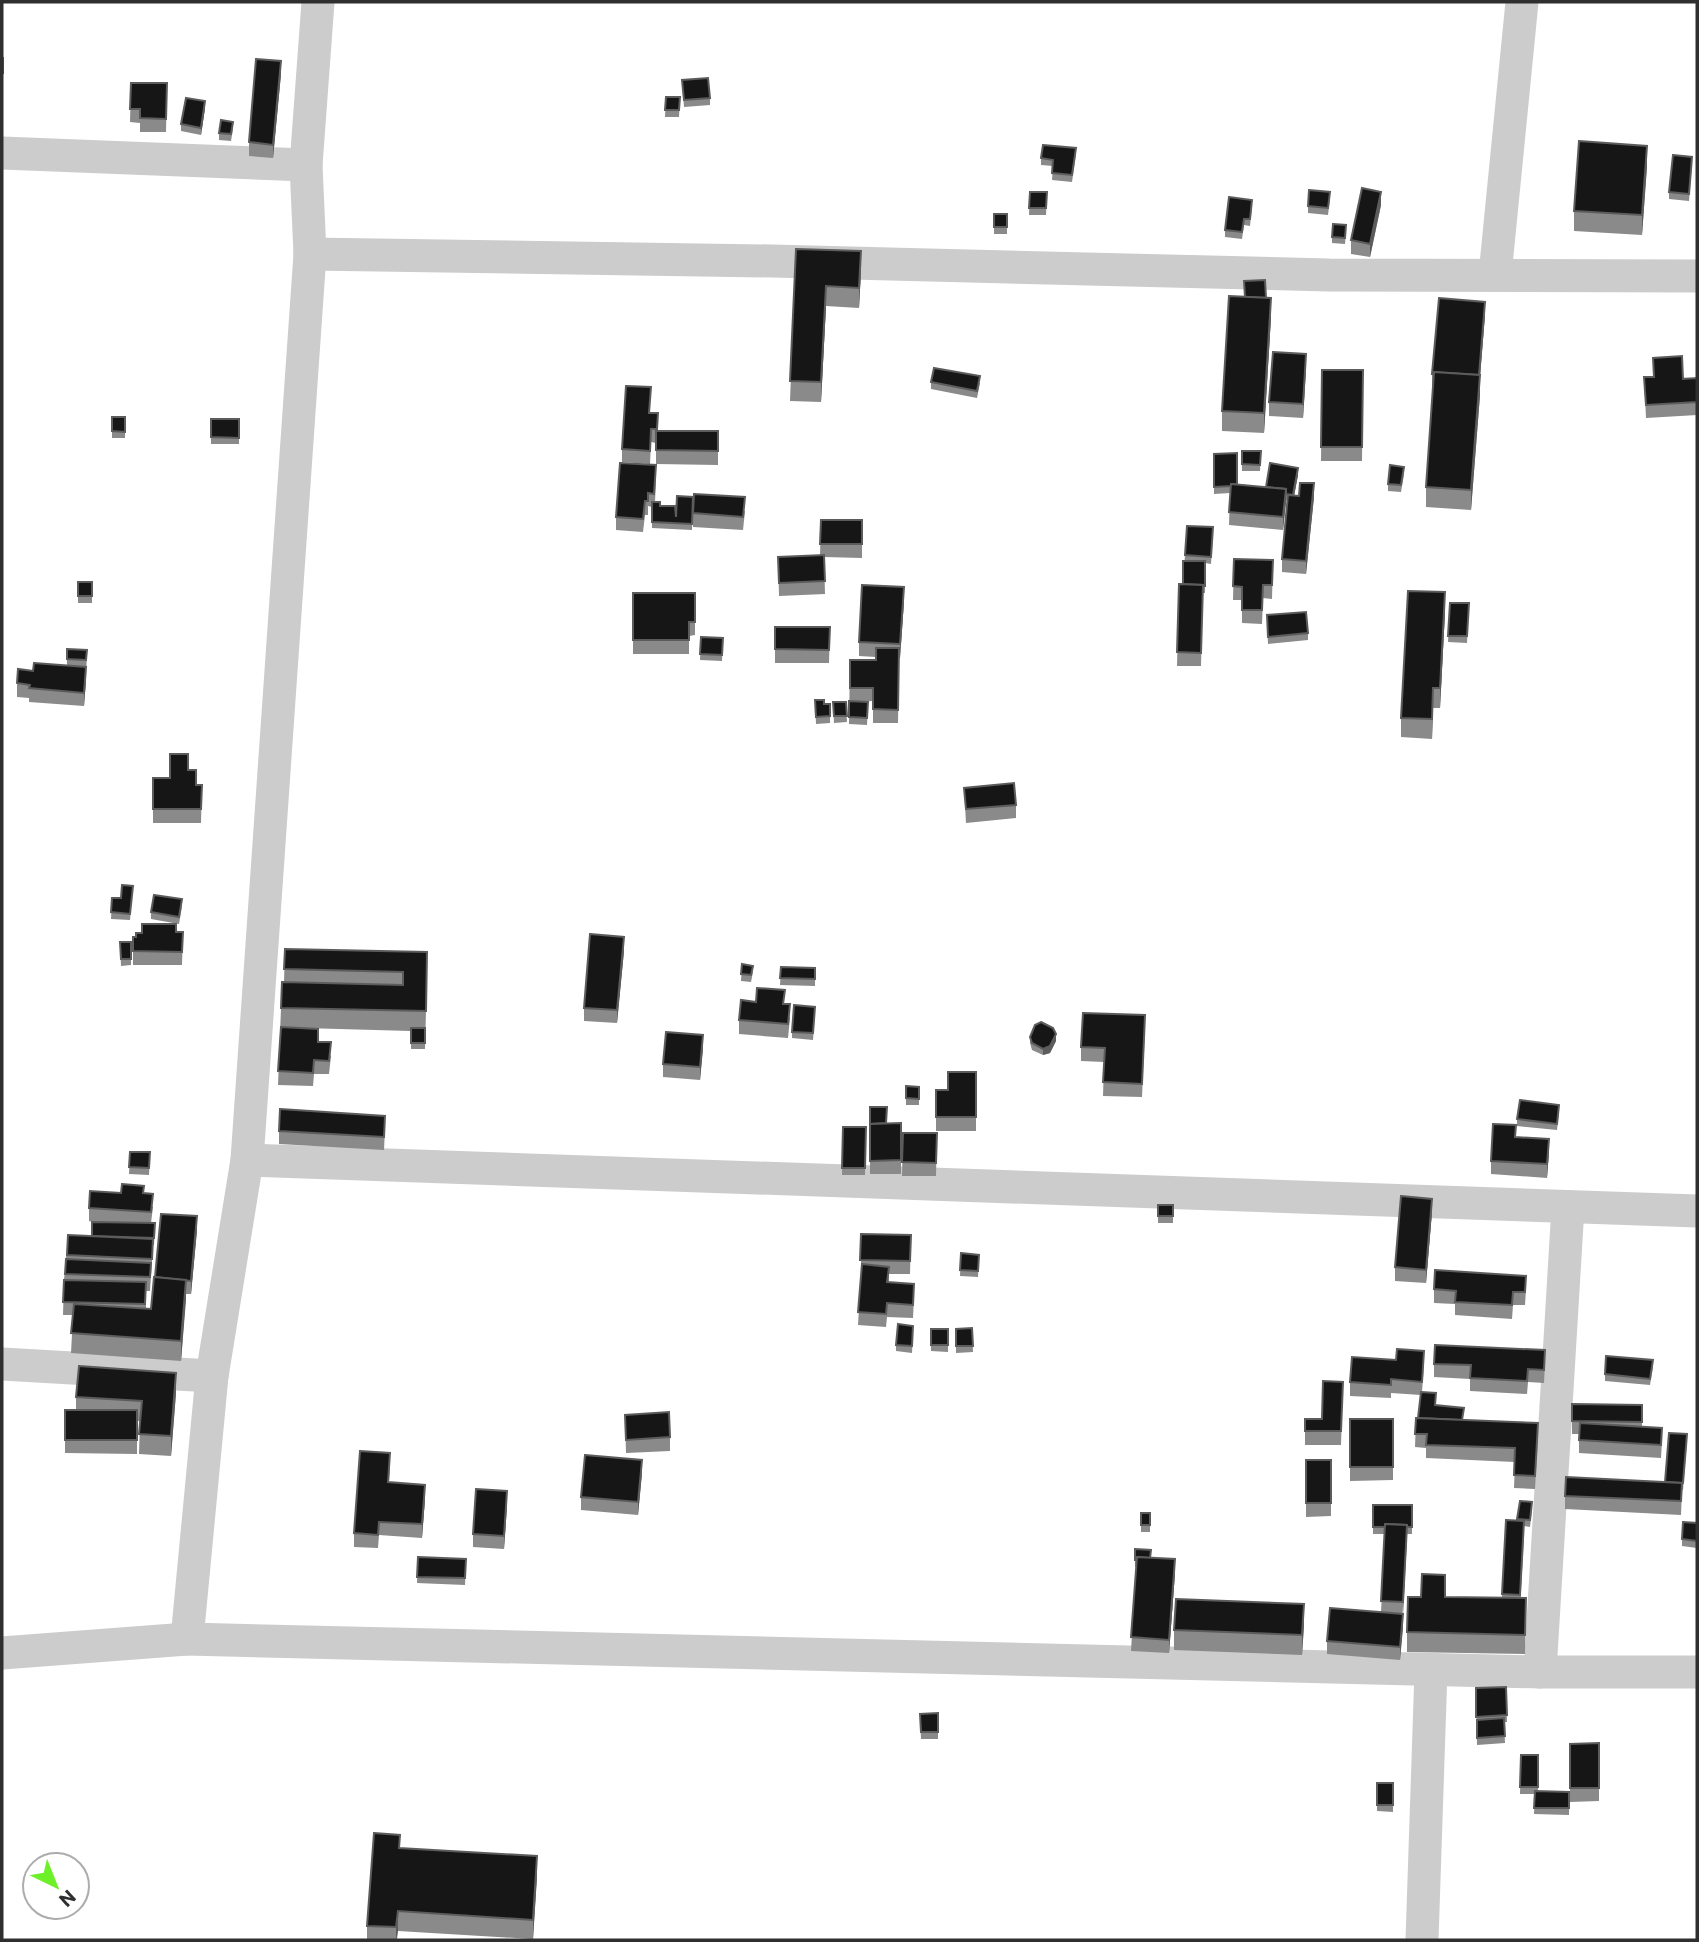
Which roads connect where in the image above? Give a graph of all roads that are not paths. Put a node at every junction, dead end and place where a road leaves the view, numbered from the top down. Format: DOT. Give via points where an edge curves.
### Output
graph roads {
  1 [pos="318,2"];
  2 [pos="1522,2"];
  3 [pos="2,153"];
  4 [pos="306,165"];
  5 [pos="310,254"];
  6 [pos="1495,275"];
  7 [pos="1697,276"];
  8 [pos="247,1160"];
  9 [pos="1568,1208"];
  10 [pos="1697,1211"];
  11 [pos="2,1364"];
  12 [pos="212,1377"];
  13 [pos="187,1639"];
  14 [pos="2,1653"];
  15 [pos="1432,1670"];
  16 [pos="1540,1672"];
  17 [pos="1697,1672"];
  18 [pos="1422,1940"];
  1 -- 4 [label="street"];
  2 -- 6 [label="street"];
  3 -- 4 [label="street"];
  4 -- 5 [label="street"];
  5 -- 6 [label="street"];
  5 -- 8 [label="street"];
  6 -- 7 [label="street"];
  8 -- 9 [label="street"];
  8 -- 12 [label="street"];
  9 -- 10 [label="street"];
  9 -- 16 [label="street"];
  11 -- 12 [label="street"];
  12 -- 13 [label="street"];
  13 -- 14 [label="street"];
  13 -- 15 [label="street"];
  15 -- 16 [label="street"];
  15 -- 18 [label="street"];
  16 -- 17 [label="street"];
}
